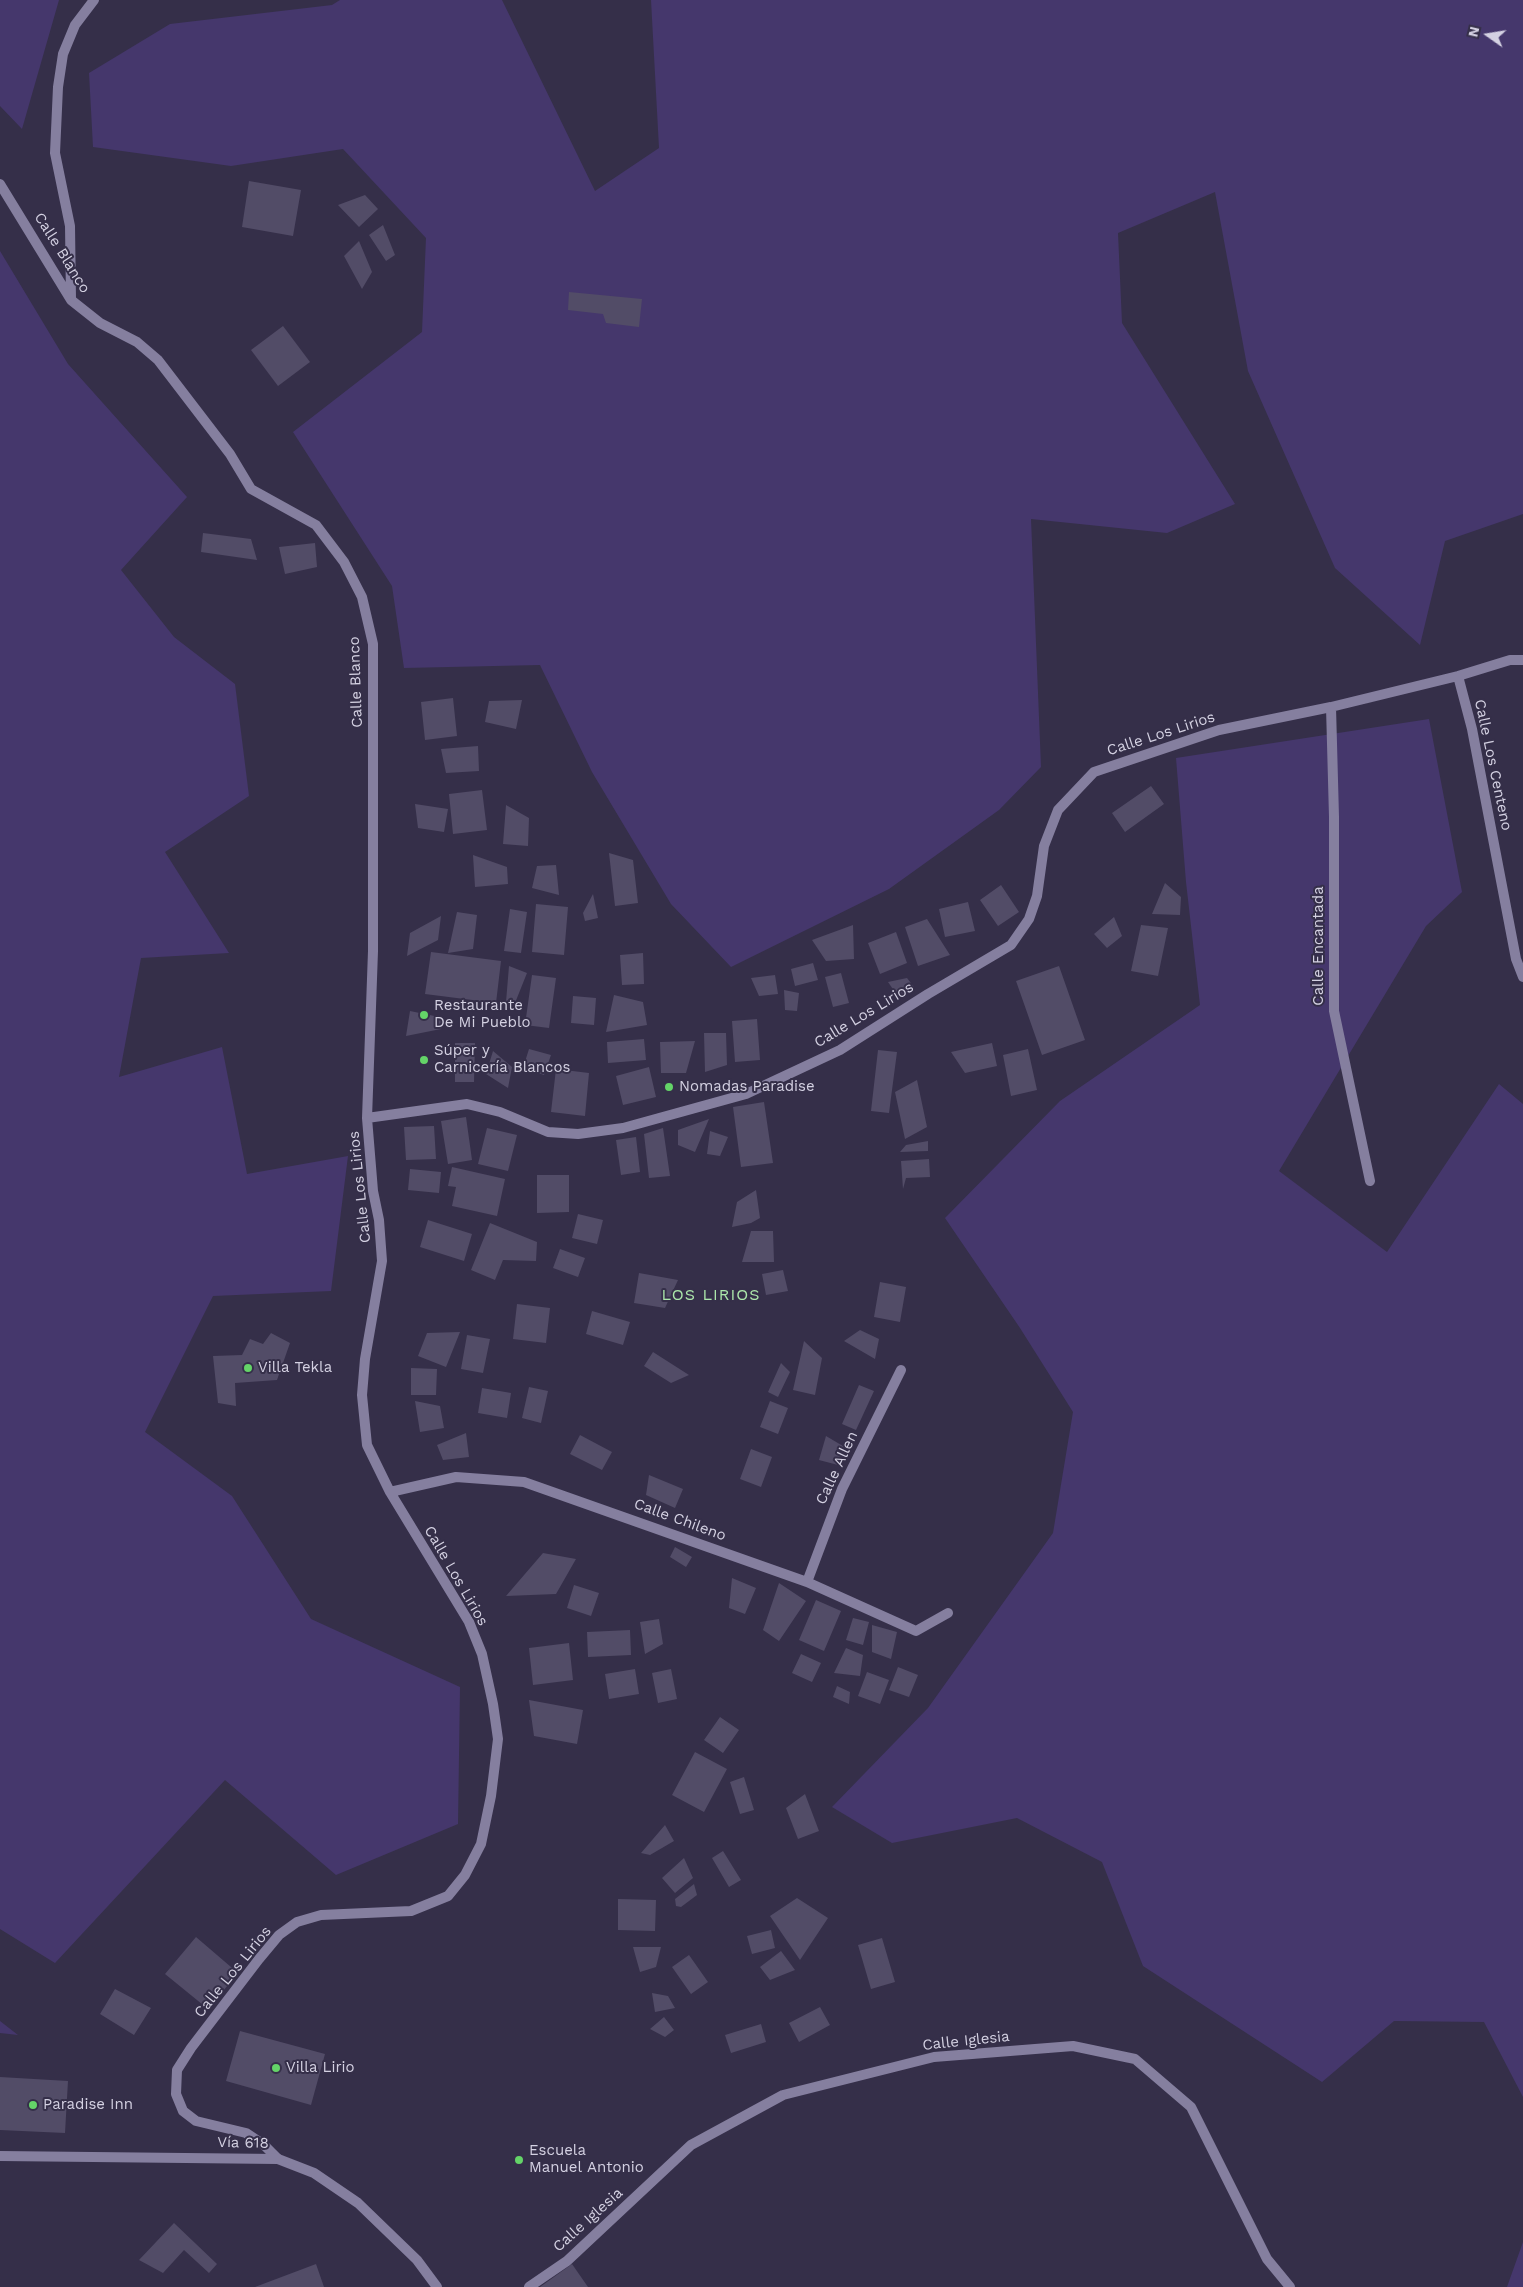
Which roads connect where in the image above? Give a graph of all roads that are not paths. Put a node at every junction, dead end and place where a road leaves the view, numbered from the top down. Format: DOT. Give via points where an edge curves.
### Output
graph roads {
  1 [pos="94,0"];
  2 [pos="0,184"];
  3 [pos="71,300"];
  4 [pos="1523,660"];
  5 [pos="1458,676"];
  6 [pos="1331,707"];
  7 [pos="1523,977"];
  8 [pos="367,1118"];
  9 [pos="1370,1181"];
  10 [pos="901,1370"];
  11 [pos="390,1492"];
  12 [pos="807,1582"];
  13 [pos="948,1613"];
  14 [pos="0,2156"];
  15 [pos="278,2159"];
  16 [pos="437,2287"];
  17 [pos="529,2287"];
  18 [pos="1290,2287"];
  1 -- 3 [label="street" via="75,25 63,54 58,87 55,154 70,226"];
  2 -- 3 [label="street, Calle Blanco"];
  3 -- 8 [label="street, Calle Blanco" via="100,323 137,342 158,360 230,454 251,489 316,525 344,562 362,597 373,644 373,951"];
  4 -- 5 [label="street, Calle Los Lirios" via="1510,660"];
  5 -- 6 [label="street, Calle Los Lirios"];
  5 -- 7 [label="street, Calle Los Centeno" via="1472,729 1516,959"];
  6 -- 8 [label="street, Calle Los Lirios" via="1219,730 1094,772 1058,810 1044,846 1037,896 1029,919 1011,945 840,1050 746,1094 623,1128 578,1134 548,1132 500,1112 468,1104"];
  6 -- 9 [label="street, Calle Encantada" via="1334,1011"];
  8 -- 11 [label="street, Calle Los Lirios" via="382,1261 362,1395 367,1445"];
  10 -- 12 [label="street, Calle Allen" via="842,1489"];
  11 -- 12 [label="street, Calle Chileno" via="456,1477 524,1482"];
  11 -- 15 [label="street, Calle Los Lirios" via="469,1622 482,1654 498,1739 491,1796 481,1844 466,1875 448,1896 411,1911 321,1915 297,1922 279,1936 259,1959 177,2070 176,2094 184,2111 196,2121 246,2133"];
  12 -- 13 [label="street, Calle Chileno" via="916,1631"];
  14 -- 15 [label="street, Vía 618"];
  15 -- 16 [label="street, Vía 618" via="314,2173 358,2203 417,2260"];
  17 -- 18 [label="street, Calle Iglesia" via="567,2261 691,2146 783,2095 934,2057 1073,2046 1135,2059 1191,2107 1267,2259"];
}
